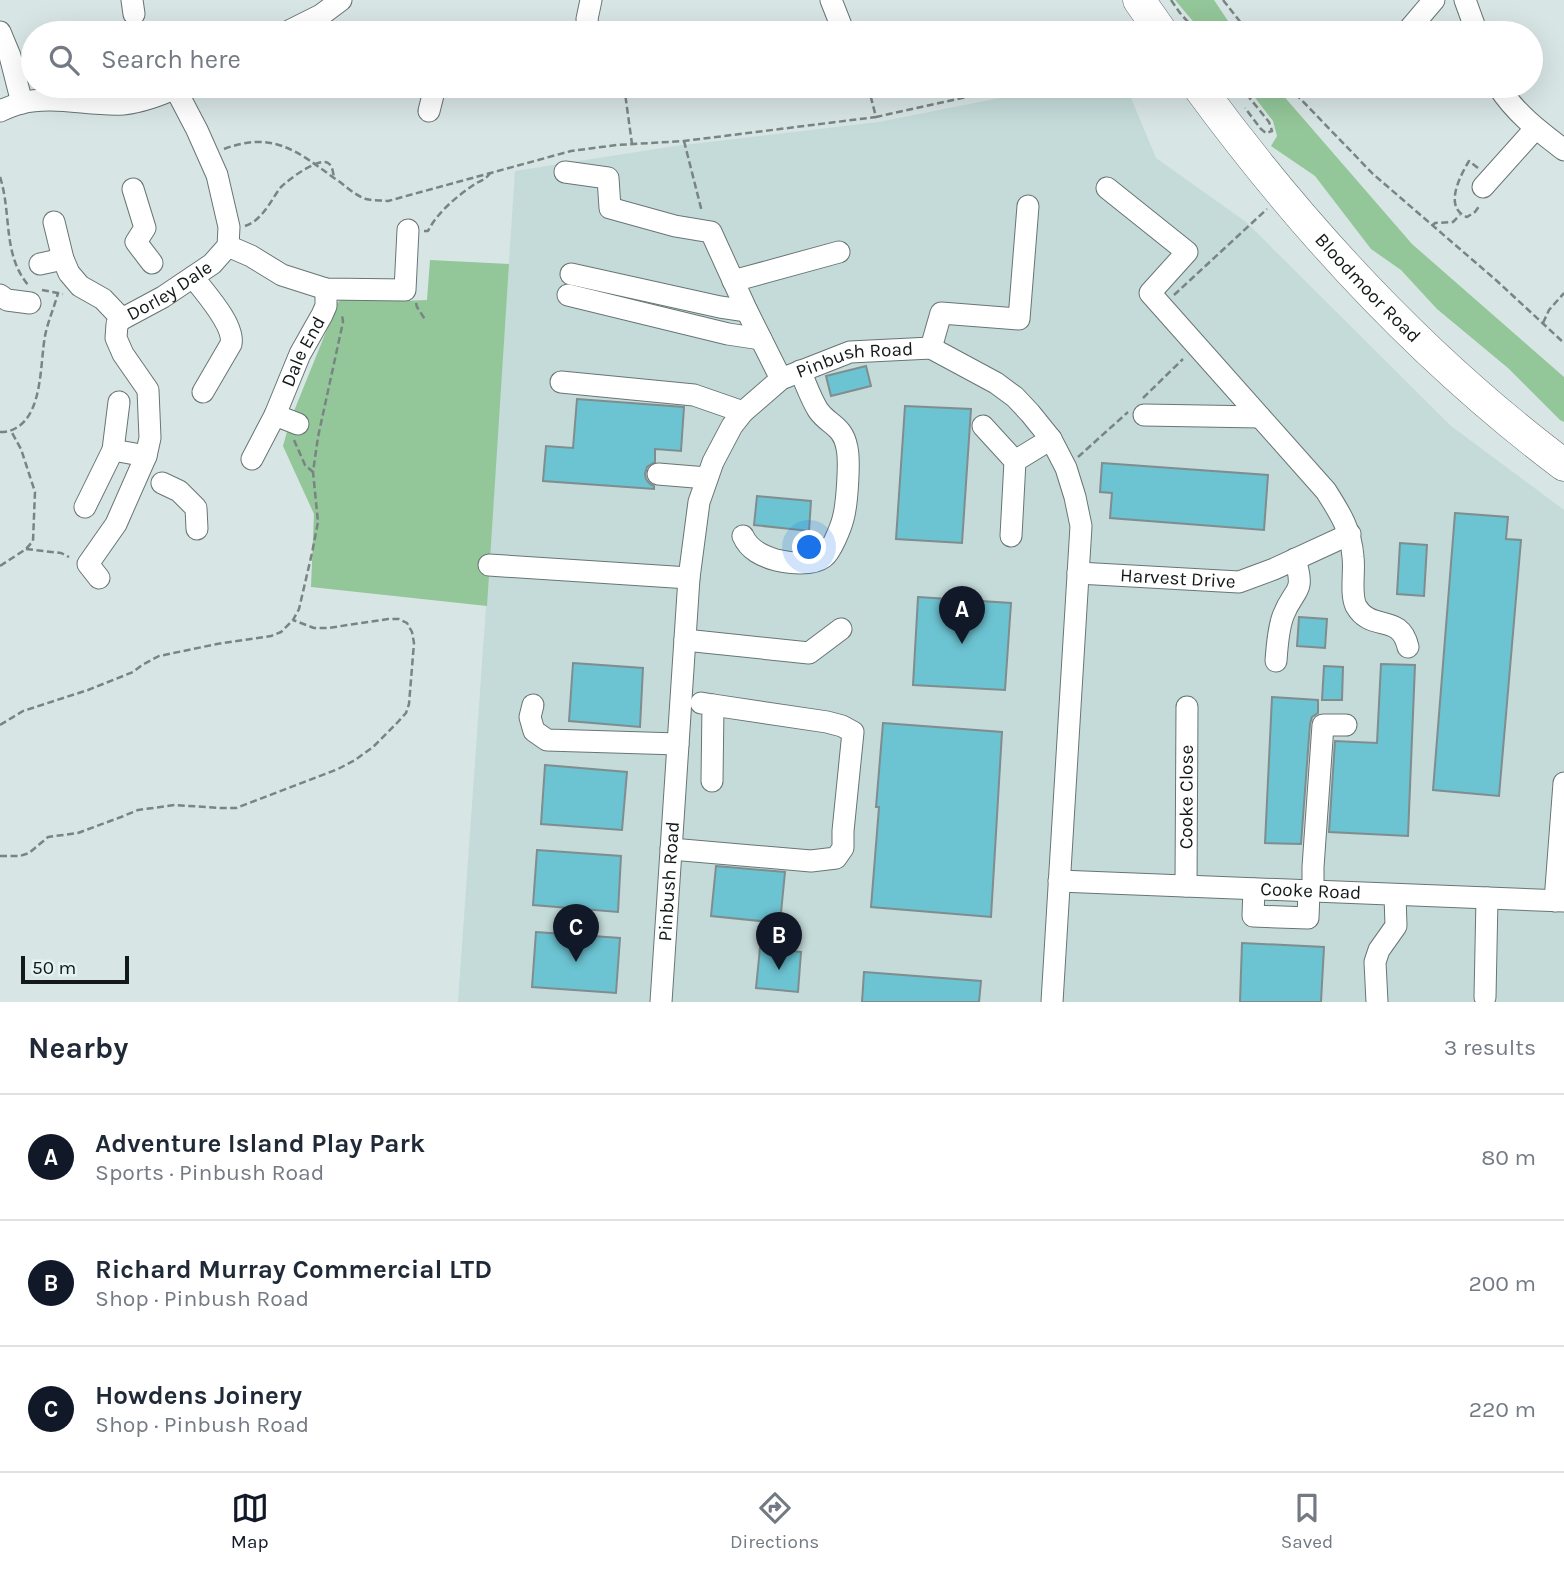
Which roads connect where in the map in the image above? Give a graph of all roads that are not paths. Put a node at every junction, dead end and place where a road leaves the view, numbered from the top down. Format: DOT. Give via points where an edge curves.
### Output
graph roads {
  1 [pos="341,0"];
  2 [pos="591,0"];
  3 [pos="831,0"];
  4 [pos="1139,0"];
  5 [pos="1434,0"];
  6 [pos="1465,0"];
  7 [pos="309,21"];
  8 [pos="587,21"];
  9 [pos="839,21"];
  10 [pos="1154,21"];
  11 [pos="1416,21"];
  12 [pos="1473,21"];
  13 [pos="0,32"];
  14 [pos="149,98"];
  15 [pos="183,98"];
  16 [pos="433,98"];
  17 [pos="1207,98"];
  18 [pos="1506,98"];
  19 [pos="22,103"];
  20 [pos="0,111"];
  21 [pos="429,111"];
  22 [pos="1535,129"];
  23 [pos="1564,150"];
  24 [pos="565,172"];
  25 [pos="1483,187"];
  26 [pos="1107,188"];
  27 [pos="133,189"];
  28 [pos="1028,206"];
  29 [pos="54,222"];
  30 [pos="408,230"];
  31 [pos="228,236"];
  32 [pos="839,252"];
  33 [pos="63,259"];
  34 [pos="40,264"];
  35 [pos="161,276"];
  36 [pos="193,276"];
  37 [pos="733,281"];
  38 [pos="326,297"];
  39 [pos="30,303"];
  40 [pos="2,304"];
  41 [pos="747,311"];
  42 [pos="122,318"];
  43 [pos="761,339"];
  44 [pos="931,348"];
  45 [pos="791,375"];
  46 [pos="561,382"];
  47 [pos="204,392"];
  48 [pos="118,402"];
  49 [pos="1141,409"];
  50 [pos="743,412"];
  51 [pos="1260,417"];
  52 [pos="983,426"];
  53 [pos="1051,439"];
  54 [pos="114,450"];
  55 [pos="253,459"];
  56 [pos="1015,461"];
  57 [pos="1564,465"];
  58 [pos="150,473"];
  59 [pos="658,474"];
  60 [pos="707,478"];
  61 [pos="85,507"];
  62 [pos="197,529"];
  63 [pos="1350,534"];
  64 [pos="743,536"];
  65 [pos="1012,536"];
  66 [pos="1295,559"];
  67 [pos="489,565"];
  68 [pos="85,566"];
  69 [pos="1078,573"];
  70 [pos="689,578"];
  71 [pos="841,629"];
  72 [pos="685,640"];
  73 [pos="1408,647"];
  74 [pos="1276,661"];
  75 [pos="681,701"];
  76 [pos="533,705"];
  77 [pos="713,705"];
  78 [pos="1187,707"];
  79 [pos="1346,725"];
  80 [pos="678,744"];
  81 [pos="712,781"];
  82 [pos="1564,783"];
  83 [pos="671,849"];
  84 [pos="1059,881"];
  85 [pos="1186,886"];
  86 [pos="1311,891"];
  87 [pos="1395,895"];
  88 [pos="1487,898"];
  89 [pos="1560,901"];
  90 [pos="1485,997"];
  91 [pos="661,1002"];
  92 [pos="1052,1002"];
  93 [pos="1377,1002"];
  1 -- 7 [label="street"];
  2 -- 8 [label="street"];
  3 -- 9 [label="street"];
  4 -- 10 [label="highway"];
  5 -- 11 [label="street"];
  6 -- 12 [label="street"];
  13 -- 19 [label="street"];
  14 -- 19 [label="street" via="124,104"];
  15 -- 31 [label="street" via="217,175"];
  16 -- 21 [label="street"];
  17 -- 57 [label="highway, Bloodmoor Road" via="1282,195 1351,272 1450,372"];
  18 -- 22 [label="street"];
  19 -- 20 [label="street"];
  22 -- 23 [label="street"];
  22 -- 25 [label="street"];
  24 -- 37 [label="street" via="608,177 610,208 711,232"];
  26 -- 51 [label="street" via="1187,252 1156,300"];
  27 -- 35 [label="street" via="145,228 136,243"];
  28 -- 44 [label="street" via="1019,319 941,313"];
  29 -- 33 [label="street"];
  30 -- 38 [label="street, Dale End" via="405,290 372,289"];
  31 -- 36 [label="street, Dorley Dale" via="212,264"];
  31 -- 38 [label="street, Dale End" via="251,256"];
  32 -- 37 [label="street"];
  33 -- 34 [label="street"];
  33 -- 42 [label="street" via="80,286 103,299"];
  35 -- 36 [label="street, Dorley Dale"];
  35 -- 42 [label="street, Dorley Dale"];
  36 -- 47 [label="street" via="233,336"];
  37 -- 41 [label="street"];
  38 -- 55 [label="street, Dale End" via="300,354 288,420"];
  39 -- 40 [label="street"];
  41 -- 43 [label="street"];
  41 -- 43 [label="street" via="570,284 729,334"];
  42 -- 58 [label="street, Dorley Dale" via="116,338 148,390"];
  43 -- 45 [label="street"];
  44 -- 45 [label="street, Pinbush Road" via="850,352"];
  44 -- 53 [label="street, Pinbush Road" via="1015,397"];
  45 -- 50 [label="street, Pinbush Road"];
  45 -- 64 [label="street" via="844,436 848,469 843,519 828,554 812,562 764,556"];
  46 -- 50 [label="street" via="694,395"];
  48 -- 54 [label="street"];
  49 -- 51 [label="street"];
  50 -- 60 [label="street, Pinbush Road"];
  51 -- 63 [label="street" via="1326,491"];
  52 -- 56 [label="street"];
  53 -- 56 [label="street"];
  53 -- 69 [label="street, Pinbush Road" via="1066,468 1081,526"];
  54 -- 58 [label="street"];
  54 -- 61 [label="street"];
  56 -- 65 [label="street"];
  58 -- 62 [label="street" via="196,508"];
  58 -- 68 [label="street, Dorley Dale"];
  59 -- 60 [label="street"];
  60 -- 70 [label="street, Pinbush Road" via="699,502"];
  63 -- 66 [label="street, Harvest Drive"];
  63 -- 73 [label="street" via="1354,602 1367,618 1401,629"];
  66 -- 69 [label="street, Harvest Drive" via="1239,582"];
  66 -- 74 [label="street" via="1300,586 1282,618"];
  67 -- 70 [label="street"];
  69 -- 84 [label="street, Pinbush Road"];
  70 -- 72 [label="street, Pinbush Road"];
  71 -- 72 [label="street" via="809,653"];
  72 -- 75 [label="street, Pinbush Road"];
  75 -- 77 [label="street"];
  75 -- 80 [label="street, Pinbush Road"];
  76 -- 80 [label="street" via="534,731 547,740"];
  77 -- 81 [label="street"];
  77 -- 83 [label="street" via="827,722 853,732 842,848 836,858 811,861"];
  78 -- 85 [label="street, Cooke Close"];
  79 -- 86 [label="street" via="1323,725"];
  80 -- 83 [label="street, Pinbush Road"];
  82 -- 89 [label="street"];
  83 -- 91 [label="street, Pinbush Road"];
  84 -- 85 [label="street, Cooke Road"];
  84 -- 92 [label="street, Pinbush Road"];
  85 -- 86 [label="street, Cooke Road"];
  86 -- 87 [label="street, Cooke Road"];
  87 -- 88 [label="street, Cooke Road"];
  87 -- 93 [label="street" via="1396,926 1375,962"];
  88 -- 89 [label="street, Cooke Road"];
  88 -- 90 [label="street"];
}
